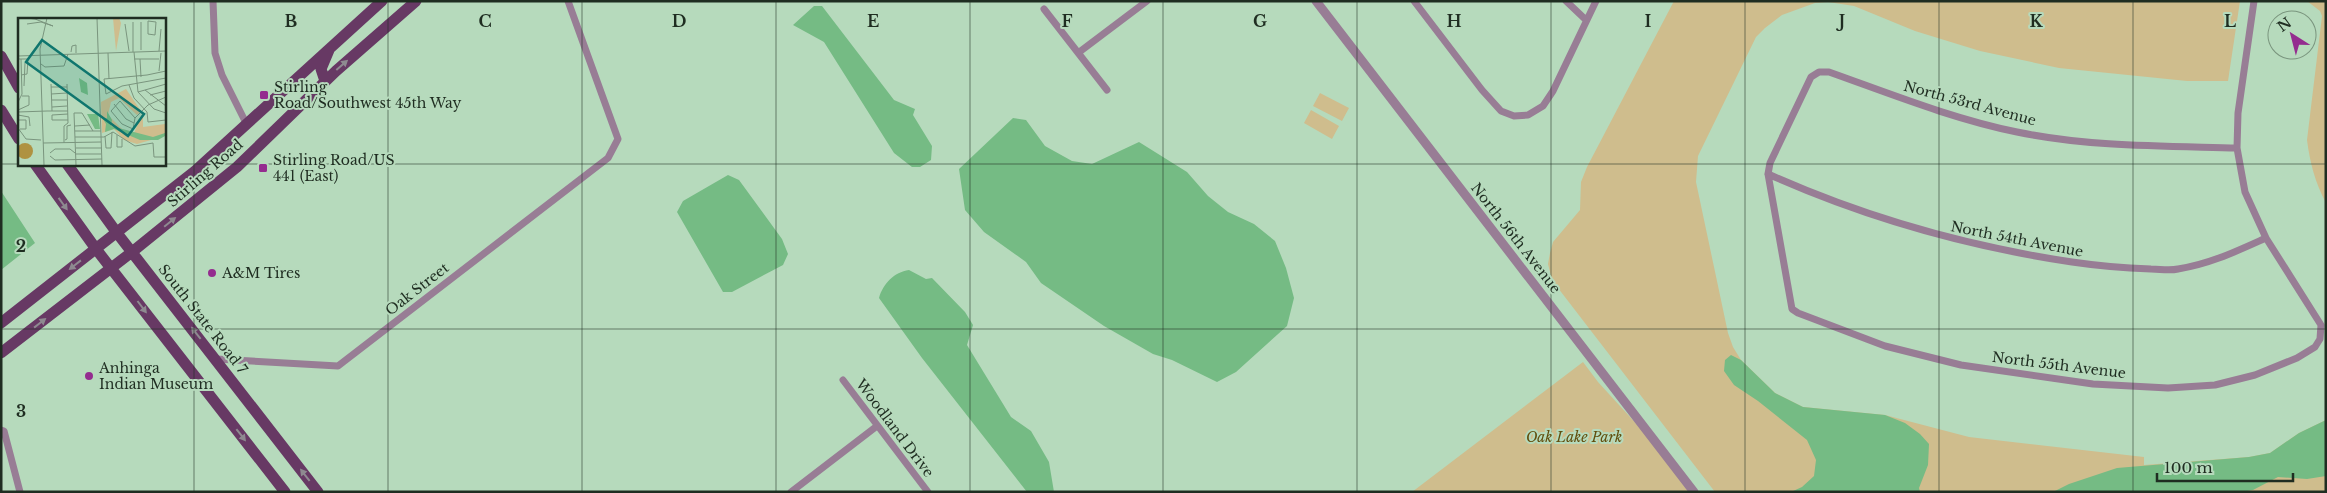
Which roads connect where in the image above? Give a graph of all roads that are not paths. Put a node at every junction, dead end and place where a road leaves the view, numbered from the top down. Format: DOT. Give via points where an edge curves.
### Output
graph roads {
  1 [pos="213,1"];
  2 [pos="382,1"];
  3 [pos="416,1"];
  4 [pos="568,1"];
  5 [pos="1147,1"];
  6 [pos="1316,1"];
  7 [pos="1414,1"];
  8 [pos="1566,1"];
  9 [pos="1596,1"];
  10 [pos="2254,1"];
  11 [pos="1044,9"];
  12 [pos="1586,20"];
  13 [pos="331,47"];
  14 [pos="1078,53"];
  15 [pos="1,56"];
  16 [pos="325,81"];
  17 [pos="18,86"];
  18 [pos="1107,90"];
  19 [pos="1,110"];
  20 [pos="247,125"];
  21 [pos="18,136"];
  22 [pos="2237,148"];
  23 [pos="36,165"];
  24 [pos="68,165"];
  25 [pos="1768,174"];
  26 [pos="117,233"];
  27 [pos="2266,238"];
  28 [pos="96,249"];
  29 [pos="132,252"];
  30 [pos="112,268"];
  31 [pos="1,324"];
  32 [pos="1,353"];
  33 [pos="216,360"];
  34 [pos="843,380"];
  35 [pos="877,426"];
  36 [pos="1,430"];
  37 [pos="20,492"];
  38 [pos="285,492"];
  39 [pos="318,492"];
  40 [pos="791,492"];
  41 [pos="928,492"];
  42 [pos="1694,492"];
  1 -- 20 [label="street" via="215,53 222,75"];
  2 -- 13 [label="main road, Stirling Road"];
  16 -- 3 [label="main road, Stirling Road, one-way"];
  4 -- 33 [label="street, Oak Street" via="618,139 608,158 338,366"];
  5 -- 14 [label="street"];
  6 -- 42 [label="street, North 56th Avenue"];
  7 -- 12 [label="street" via="1482,90 1501,111 1514,116 1528,115 1543,106"];
  8 -- 12 [label="street"];
  9 -- 12 [label="street"];
  10 -- 22 [label="street" via="2238,113"];
  11 -- 14 [label="street"];
  13 -- 16 [label="main road" via="321,69"];
  13 -- 20 [label="main road, Stirling Road"];
  14 -- 18 [label="street"];
  15 -- 17 [label="main road"];
  29 -- 16 [label="main road, Stirling Road, one-way" via="237,167"];
  19 -- 21 [label="main road"];
  20 -- 26 [label="main road, Stirling Road" via="195,172"];
  22 -- 25 [label="street, North 53rd Avenue" via="2095,144 2017,132 1926,107 1829,72 1819,72 1811,77 1770,163"];
  22 -- 27 [label="street" via="2245,192"];
  23 -- 28 [label="main road, one-way"];
  24 -- 26 [label="main road, South State Road 7"];
  25 -- 27 [label="street, North 54th Avenue" via="1832,201 1937,236 2035,257 2109,268 2176,270 2220,260"];
  25 -- 27 [label="street, North 55th Avenue" via="1792,309 1798,314 1885,346 1961,365 2093,384 2168,388 2215,385 2255,375 2315,347 2320,339 2321,325"];
  26 -- 28 [label="main road, Stirling Road"];
  26 -- 29 [label="main road, South State Road 7"];
  28 -- 30 [label="main road"];
  28 -- 31 [label="main road, Stirling Road, one-way"];
  29 -- 30 [label="main road, Stirling Road"];
  33 -- 29 [label="main road, South State Road 7, one-way"];
  32 -- 30 [label="main road, Stirling Road, one-way"];
  30 -- 38 [label="main road, one-way"];
  39 -- 33 [label="main road, South State Road 7, one-way"];
  34 -- 35 [label="street, Woodland Drive"];
  35 -- 40 [label="street"];
  35 -- 41 [label="street, Woodland Drive"];
  36 -- 37 [label="street" via="4,431"];
}
